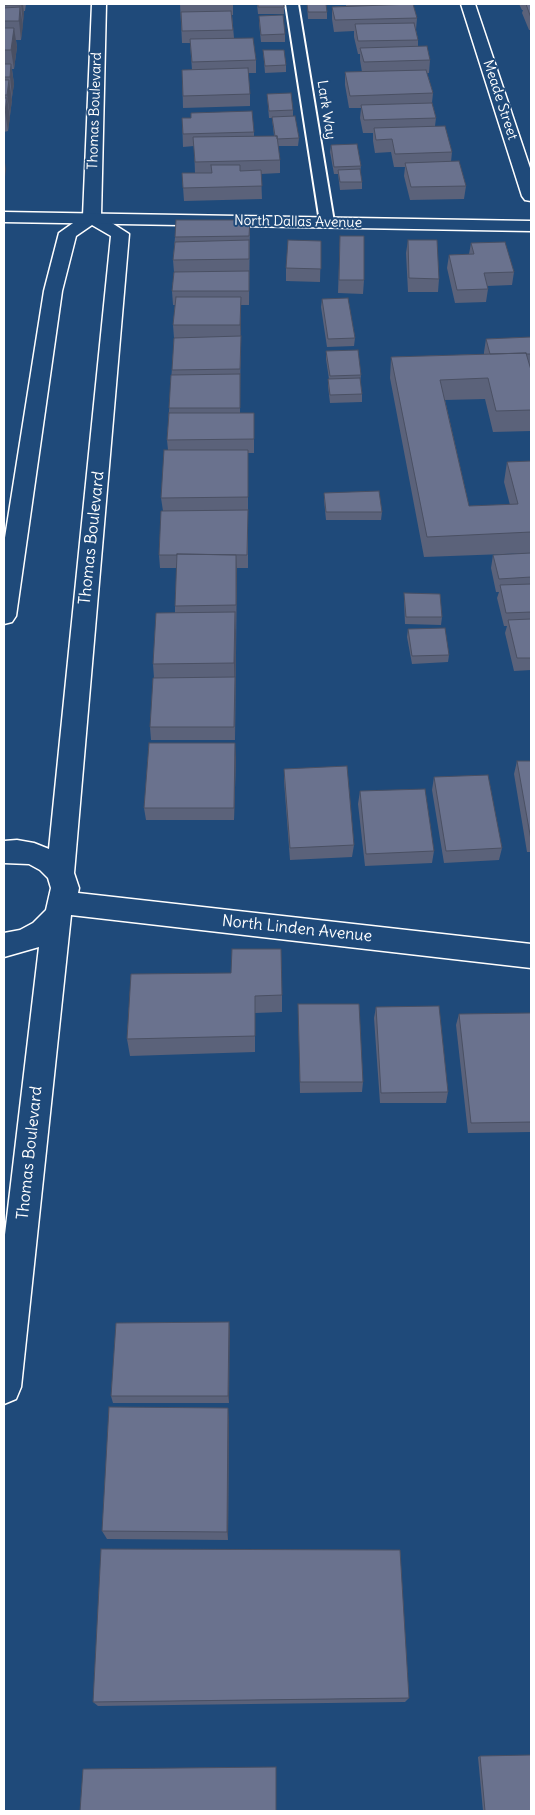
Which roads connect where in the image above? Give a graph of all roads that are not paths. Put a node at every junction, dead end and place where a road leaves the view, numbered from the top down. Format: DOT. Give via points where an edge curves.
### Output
graph roads {
  1 [pos="99,4"];
  2 [pos="292,4"];
  3 [pos="468,4"];
  4 [pos="531,196"];
  5 [pos="4,217"];
  6 [pos="92,218"];
  7 [pos="327,222"];
  8 [pos="531,226"];
  9 [pos="4,616"];
  10 [pos="4,852"];
  11 [pos="54,868"];
  12 [pos="54,917"];
  13 [pos="4,945"];
  14 [pos="531,956"];
  15 [pos="4,1387"];
  1 -- 6 [label="street, Thomas Boulevard"];
  2 -- 7 [label="lane, Lark Way"];
  3 -- 4 [label="street, Meade Street"];
  5 -- 6 [label="street, North Dallas Avenue"];
  6 -- 7 [label="street, North Dallas Avenue"];
  6 -- 9 [label="street" via="68,232 53,291"];
  6 -- 11 [label="street, Thomas Boulevard" via="120,234"];
  7 -- 8 [label="street, North Dallas Avenue"];
  10 -- 11 [label="street" via="34,854"];
  11 -- 12 [label="street, Thomas Boulevard" via="65,888"];
  12 -- 13 [label="street" via="26,940"];
  12 -- 14 [label="street, North Linden Avenue"];
  12 -- 15 [label="street, Thomas Boulevard"];
}
